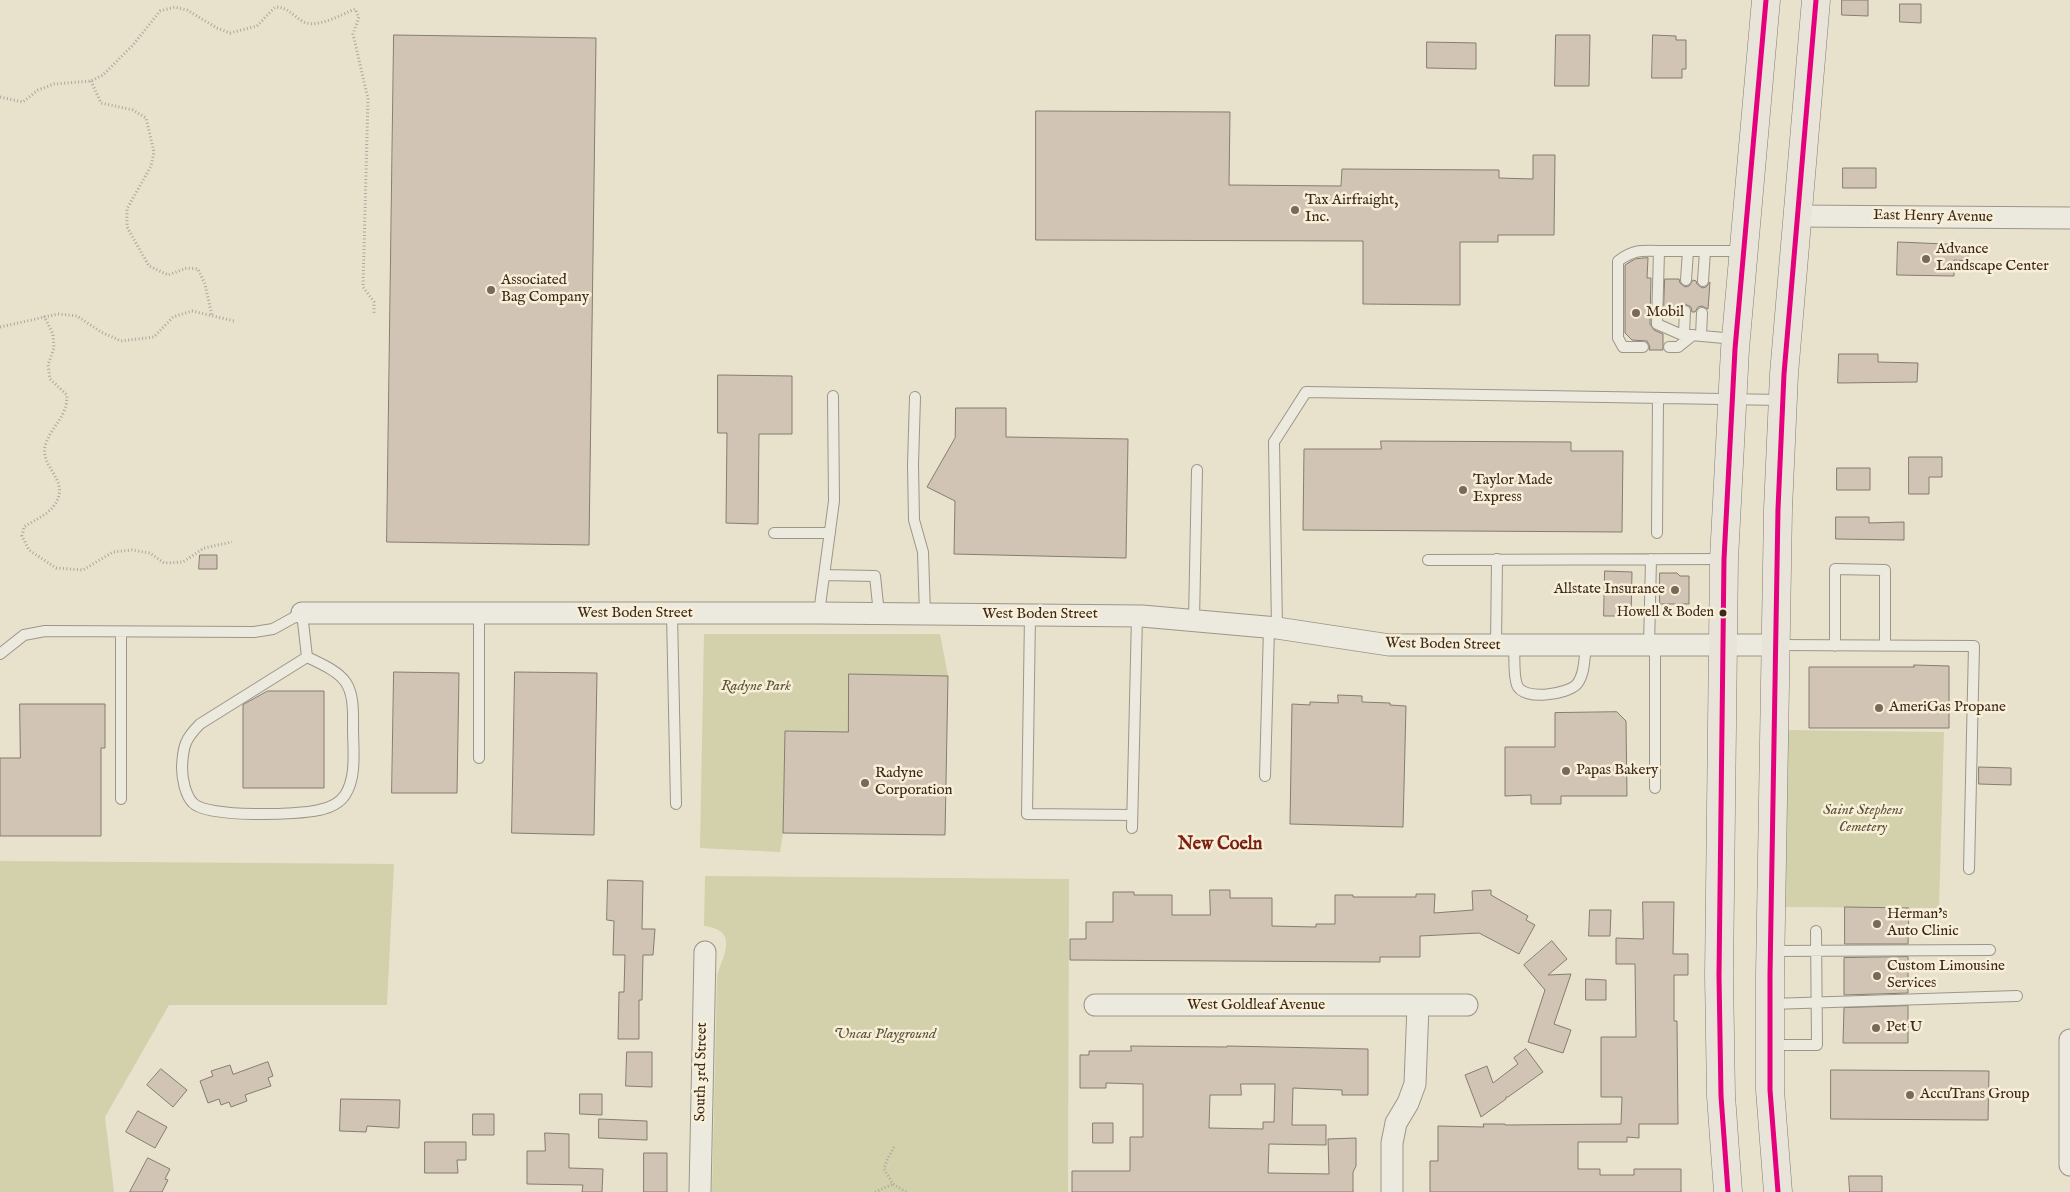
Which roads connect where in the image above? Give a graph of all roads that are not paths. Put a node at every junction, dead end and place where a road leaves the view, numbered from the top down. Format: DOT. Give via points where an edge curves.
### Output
graph roads {
  1 [pos="1766,0"];
  2 [pos="1816,0"];
  3 [pos="1797,216"];
  4 [pos="2070,218"];
  5 [pos="1659,251"];
  6 [pos="1688,251"];
  7 [pos="1704,251"];
  8 [pos="1743,251"];
  9 [pos="1686,280"];
  10 [pos="1703,281"];
  11 [pos="1685,311"];
  12 [pos="1702,313"];
  13 [pos="1693,335"];
  14 [pos="1736,339"];
  15 [pos="1643,347"];
  16 [pos="1669,347"];
  17 [pos="833,396"];
  18 [pos="915,397"];
  19 [pos="1658,398"];
  20 [pos="1732,399"];
  21 [pos="1783,400"];
  22 [pos="1196,470"];
  23 [pos="774,533"];
  24 [pos="830,533"];
  25 [pos="1657,533"];
  26 [pos="1497,559"];
  27 [pos="1651,559"];
  28 [pos="1724,559"];
  29 [pos="1428,560"];
  30 [pos="824,575"];
  31 [pos="302,613"];
  32 [pos="479,613"];
  33 [pos="819,613"];
  34 [pos="672,614"];
  35 [pos="879,614"];
  36 [pos="925,615"];
  37 [pos="1030,615"];
  38 [pos="1137,616"];
  39 [pos="1194,620"];
  40 [pos="1273,628"];
  41 [pos="121,632"];
  42 [pos="1722,645"];
  43 [pos="1775,645"];
  44 [pos="1505,646"];
  45 [pos="1586,646"];
  46 [pos="1652,646"];
  47 [pos="1835,646"];
  48 [pos="1885,646"];
  49 [pos="0,654"];
  50 [pos="307,657"];
  51 [pos="479,758"];
  52 [pos="1265,776"];
  53 [pos="1655,788"];
  54 [pos="121,799"];
  55 [pos="676,804"];
  56 [pos="1132,815"];
  57 [pos="1132,828"];
  58 [pos="1969,869"];
  59 [pos="1816,931"];
  60 [pos="1816,950"];
  61 [pos="1990,950"];
  62 [pos="1770,951"];
  63 [pos="705,952"];
  64 [pos="2017,996"];
  65 [pos="1817,1002"];
  66 [pos="1770,1004"];
  67 [pos="1095,1005"];
  68 [pos="1467,1005"];
  69 [pos="1418,1006"];
  70 [pos="2070,1040"];
  71 [pos="1770,1045"];
  72 [pos="2070,1165"];
  73 [pos="700,1192"];
  74 [pos="1392,1192"];
  75 [pos="1728,1192"];
  76 [pos="1778,1192"];
  1 -- 8 [label="main road"];
  2 -- 3 [label="main road"];
  3 -- 4 [label="street, East Henry Avenue"];
  3 -- 21 [label="main road"];
  5 -- 6 [label="lane"];
  5 -- 13 [label="lane" via="1658,324"];
  5 -- 15 [label="lane" via="1641,250 1618,260 1618,338 1623,347"];
  6 -- 7 [label="lane"];
  6 -- 9 [label="lane"];
  7 -- 8 [label="lane"];
  7 -- 10 [label="lane"];
  8 -- 14 [label="main road"];
  11 -- 13 [label="lane"];
  12 -- 13 [label="lane"];
  13 -- 14 [label="lane"];
  13 -- 16 [label="lane" via="1678,347"];
  14 -- 20 [label="main road"];
  17 -- 24 [label="lane" via="834,501"];
  18 -- 36 [label="lane" via="914,520 923,552"];
  19 -- 20 [label="lane"];
  19 -- 25 [label="lane"];
  19 -- 40 [label="lane" via="1306,392 1274,442"];
  20 -- 21 [label="lane"];
  20 -- 28 [label="main road"];
  21 -- 43 [label="main road"];
  22 -- 39 [label="lane"];
  23 -- 24 [label="lane"];
  24 -- 30 [label="lane"];
  26 -- 27 [label="lane"];
  26 -- 29 [label="lane"];
  26 -- 44 [label="lane"];
  27 -- 28 [label="lane"];
  27 -- 46 [label="lane"];
  28 -- 42 [label="main road"];
  30 -- 33 [label="lane"];
  30 -- 35 [label="lane" via="875,576"];
  31 -- 32 [label="street, West Boden Street"];
  31 -- 41 [label="lane" via="273,630 254,632"];
  31 -- 50 [label="lane"];
  32 -- 34 [label="street, West Boden Street"];
  32 -- 51 [label="lane"];
  33 -- 34 [label="street, West Boden Street"];
  33 -- 35 [label="street, West Boden Street"];
  34 -- 55 [label="lane"];
  35 -- 36 [label="street, West Boden Street"];
  36 -- 37 [label="street, West Boden Street"];
  37 -- 38 [label="street, West Boden Street"];
  37 -- 56 [label="lane" via="1027,814"];
  38 -- 39 [label="street, West Boden Street"];
  38 -- 56 [label="lane"];
  39 -- 40 [label="street, West Boden Street"];
  40 -- 44 [label="street, West Boden Street" via="1389,645"];
  40 -- 52 [label="lane"];
  41 -- 49 [label="lane" via="45,631 24,635"];
  41 -- 54 [label="lane"];
  42 -- 43 [label="street, West Boden Street"];
  42 -- 46 [label="street, West Boden Street"];
  42 -- 75 [label="main road" via="1719,975 1721,1096"];
  43 -- 47 [label="lane"];
  43 -- 62 [label="main road"];
  44 -- 45 [label="street, West Boden Street"];
  44 -- 45 [label="lane" via="1517,684 1530,694 1567,691 1576,684 1582,672"];
  45 -- 46 [label="street, West Boden Street"];
  46 -- 53 [label="lane"];
  47 -- 48 [label="lane"];
  47 -- 48 [label="lane" via="1835,569 1885,570"];
  48 -- 58 [label="lane" via="1974,646"];
  50 -- 50 [label="lane" via="214,713 188,736 183,749 182,772 193,804 209,811 289,813 334,806 345,795 352,779 354,706 351,689 335,670"];
  56 -- 57 [label="lane"];
  59 -- 60 [label="lane"];
  60 -- 61 [label="lane"];
  60 -- 62 [label="lane"];
  60 -- 65 [label="lane"];
  62 -- 66 [label="main road"];
  63 -- 73 [label="street, South 3rd Street"];
  64 -- 65 [label="lane"];
  65 -- 66 [label="lane"];
  65 -- 71 [label="lane" via="1817,1046"];
  66 -- 71 [label="main road"];
  67 -- 69 [label="street, West Goldleaf Avenue"];
  68 -- 69 [label="street, West Goldleaf Avenue"];
  69 -- 74 [label="street" via="1415,1084 1396,1123 1392,1143"];
  70 -- 72 [label="street"];
  71 -- 76 [label="main road"];
}
